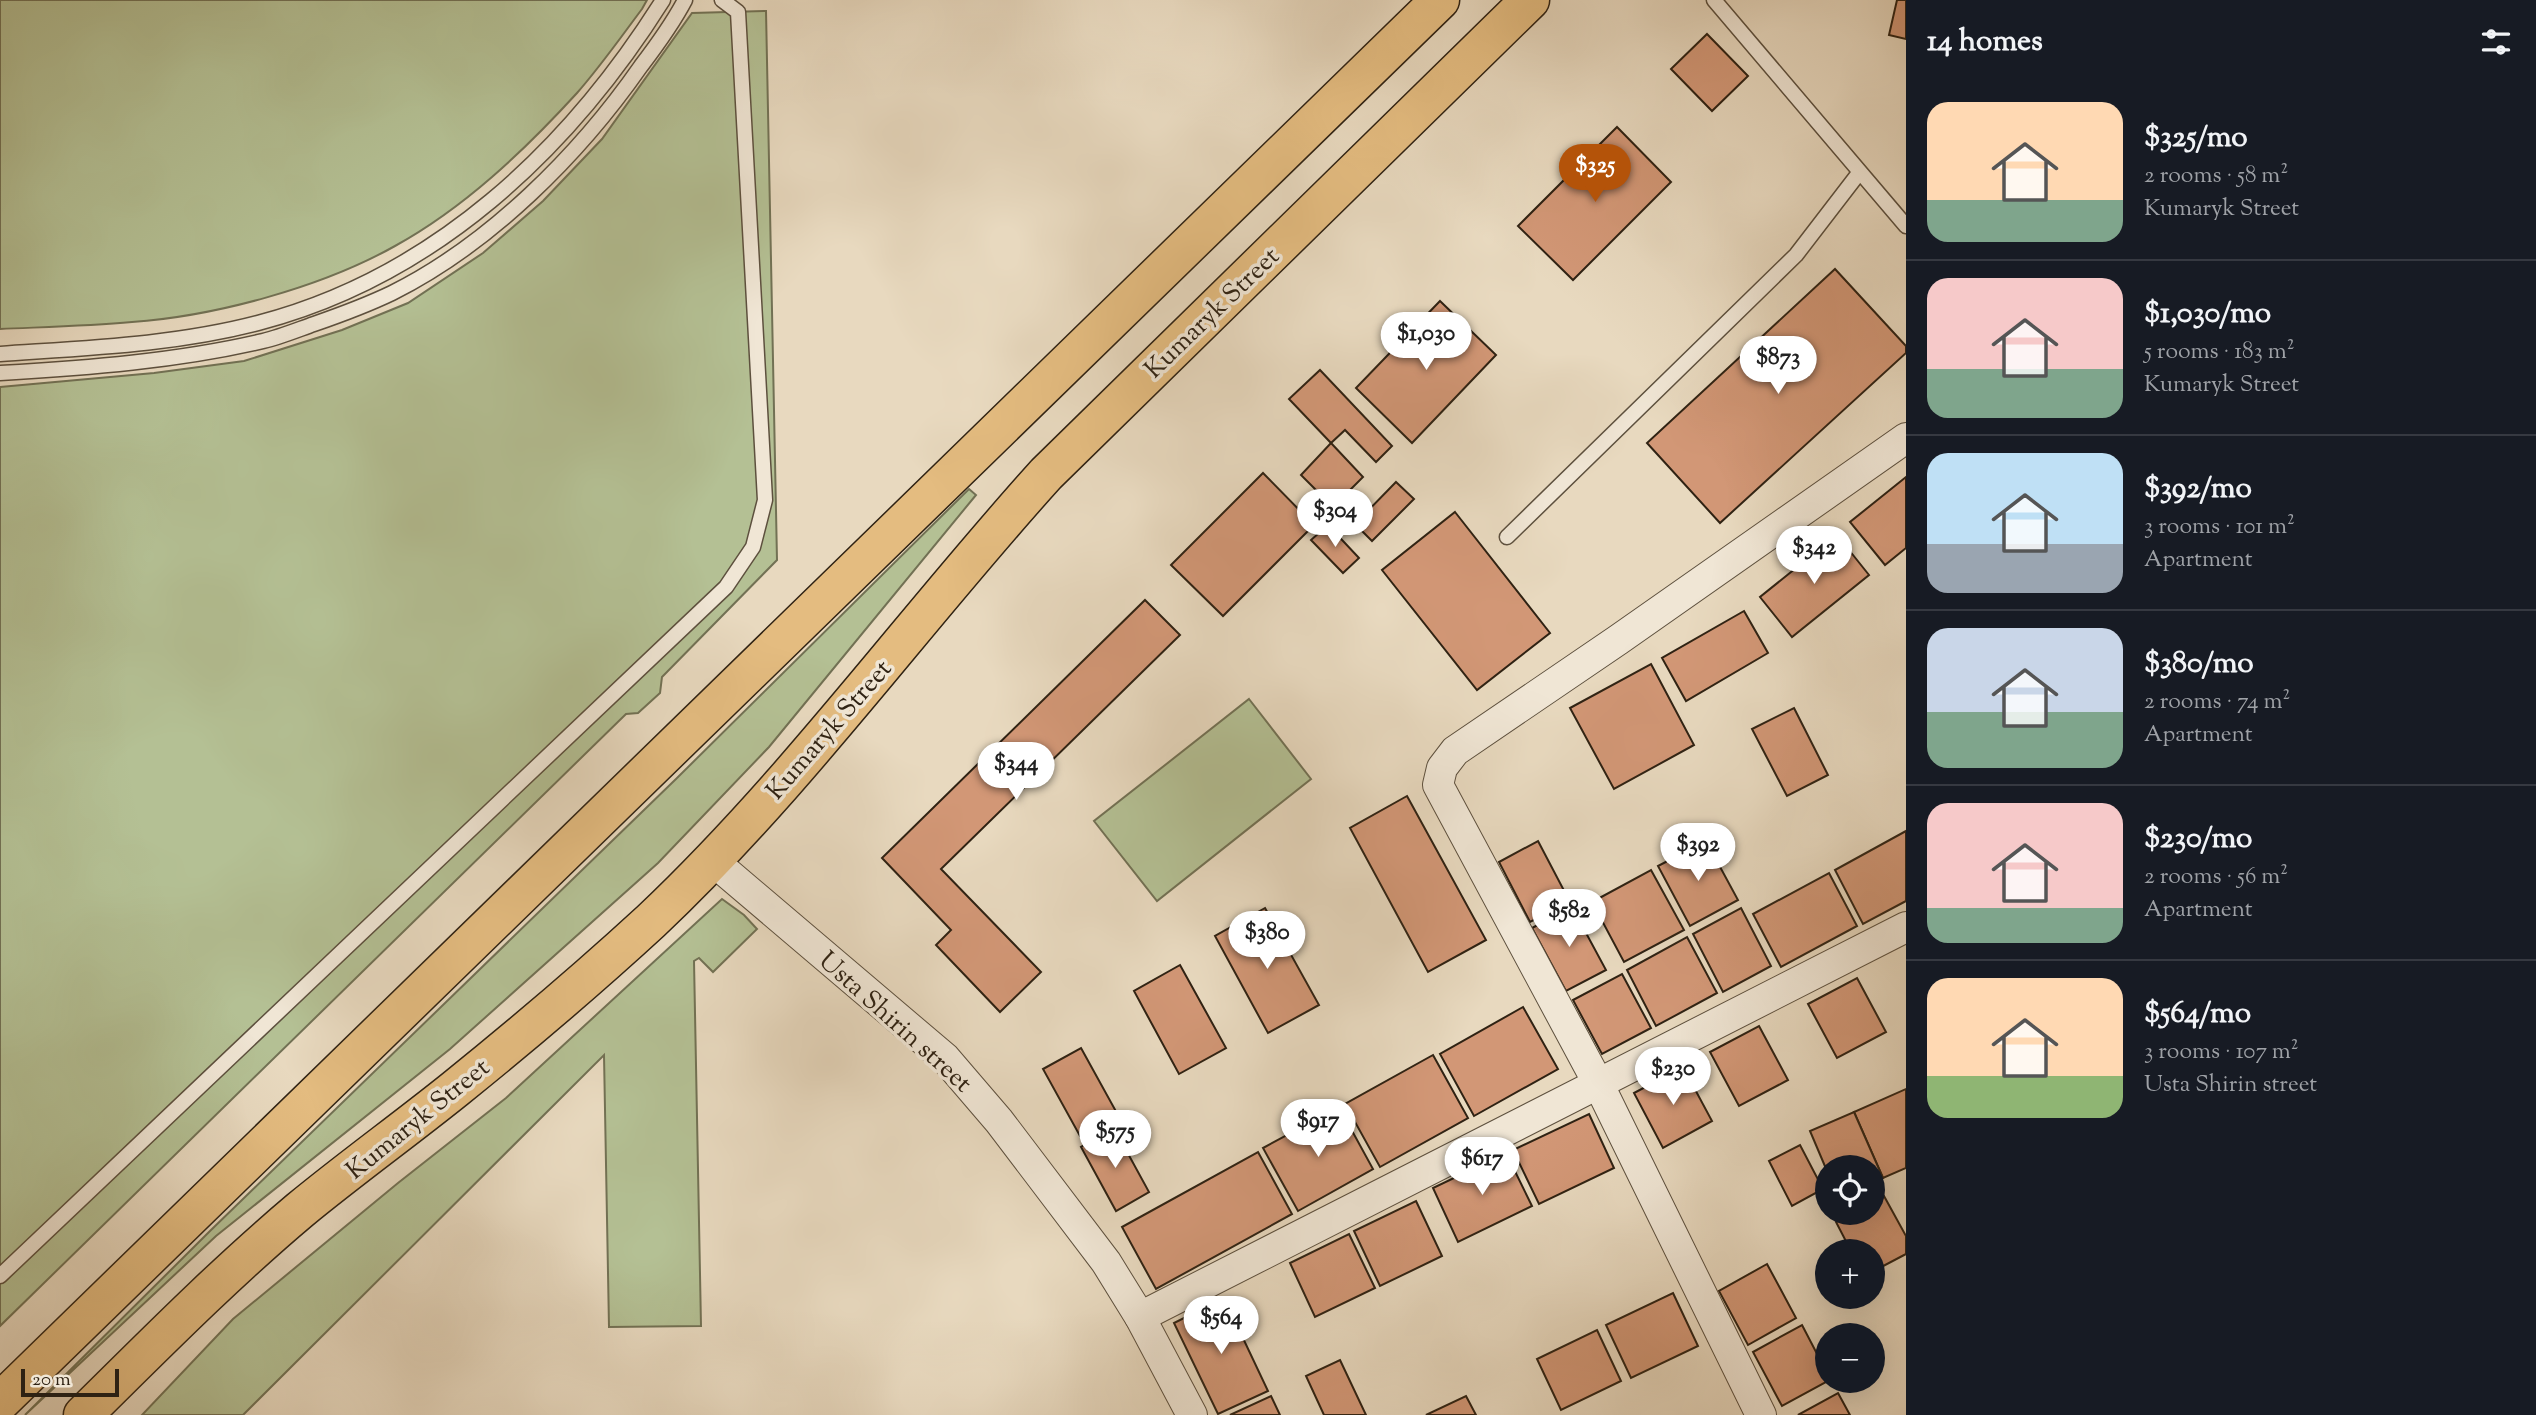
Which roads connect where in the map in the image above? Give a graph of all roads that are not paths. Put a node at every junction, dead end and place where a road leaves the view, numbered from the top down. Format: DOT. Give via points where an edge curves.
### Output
graph roads {
  1 [pos="663,0"];
  2 [pos="685,0"];
  3 [pos="723,0"];
  4 [pos="1440,0"];
  5 [pos="1530,0"];
  6 [pos="1714,0"];
  7 [pos="1859,173"];
  8 [pos="1906,226"];
  9 [pos="0,354"];
  10 [pos="0,373"];
  11 [pos="1906,439"];
  12 [pos="1507,537"];
  13 [pos="712,860"];
  14 [pos="1906,927"];
  15 [pos="1599,1085"];
  16 [pos="0,1276"];
  17 [pos="1140,1317"];
  18 [pos="0,1402"];
  19 [pos="83,1415"];
  20 [pos="1192,1415"];
  21 [pos="1761,1415"];
  1 -- 9 [label="lane" via="603,87 536,159 457,229 383,275 257,323 163,340"];
  2 -- 10 [label="lane" via="618,100 552,172 471,242 392,293 262,342 166,358"];
  3 -- 16 [label="lane" via="738,12 765,500 753,547 726,587"];
  4 -- 18 [label="main road"];
  5 -- 13 [label="main road, Kumaryk Street" via="1046,474"];
  6 -- 7 [label="lane"];
  7 -- 8 [label="lane"];
  7 -- 12 [label="lane" via="1796,255"];
  11 -- 15 [label="street" via="1478,734 1442,768 1438,785 1443,798"];
  13 -- 17 [label="street, Usta Shirin street" via="945,1058 999,1121 1105,1262"];
  13 -- 19 [label="main road, Kumaryk Street" via="522,1034 301,1210"];
  14 -- 15 [label="street"];
  15 -- 17 [label="street"];
  15 -- 21 [label="street"];
  17 -- 20 [label="street, Usta Shirin street"];
}
